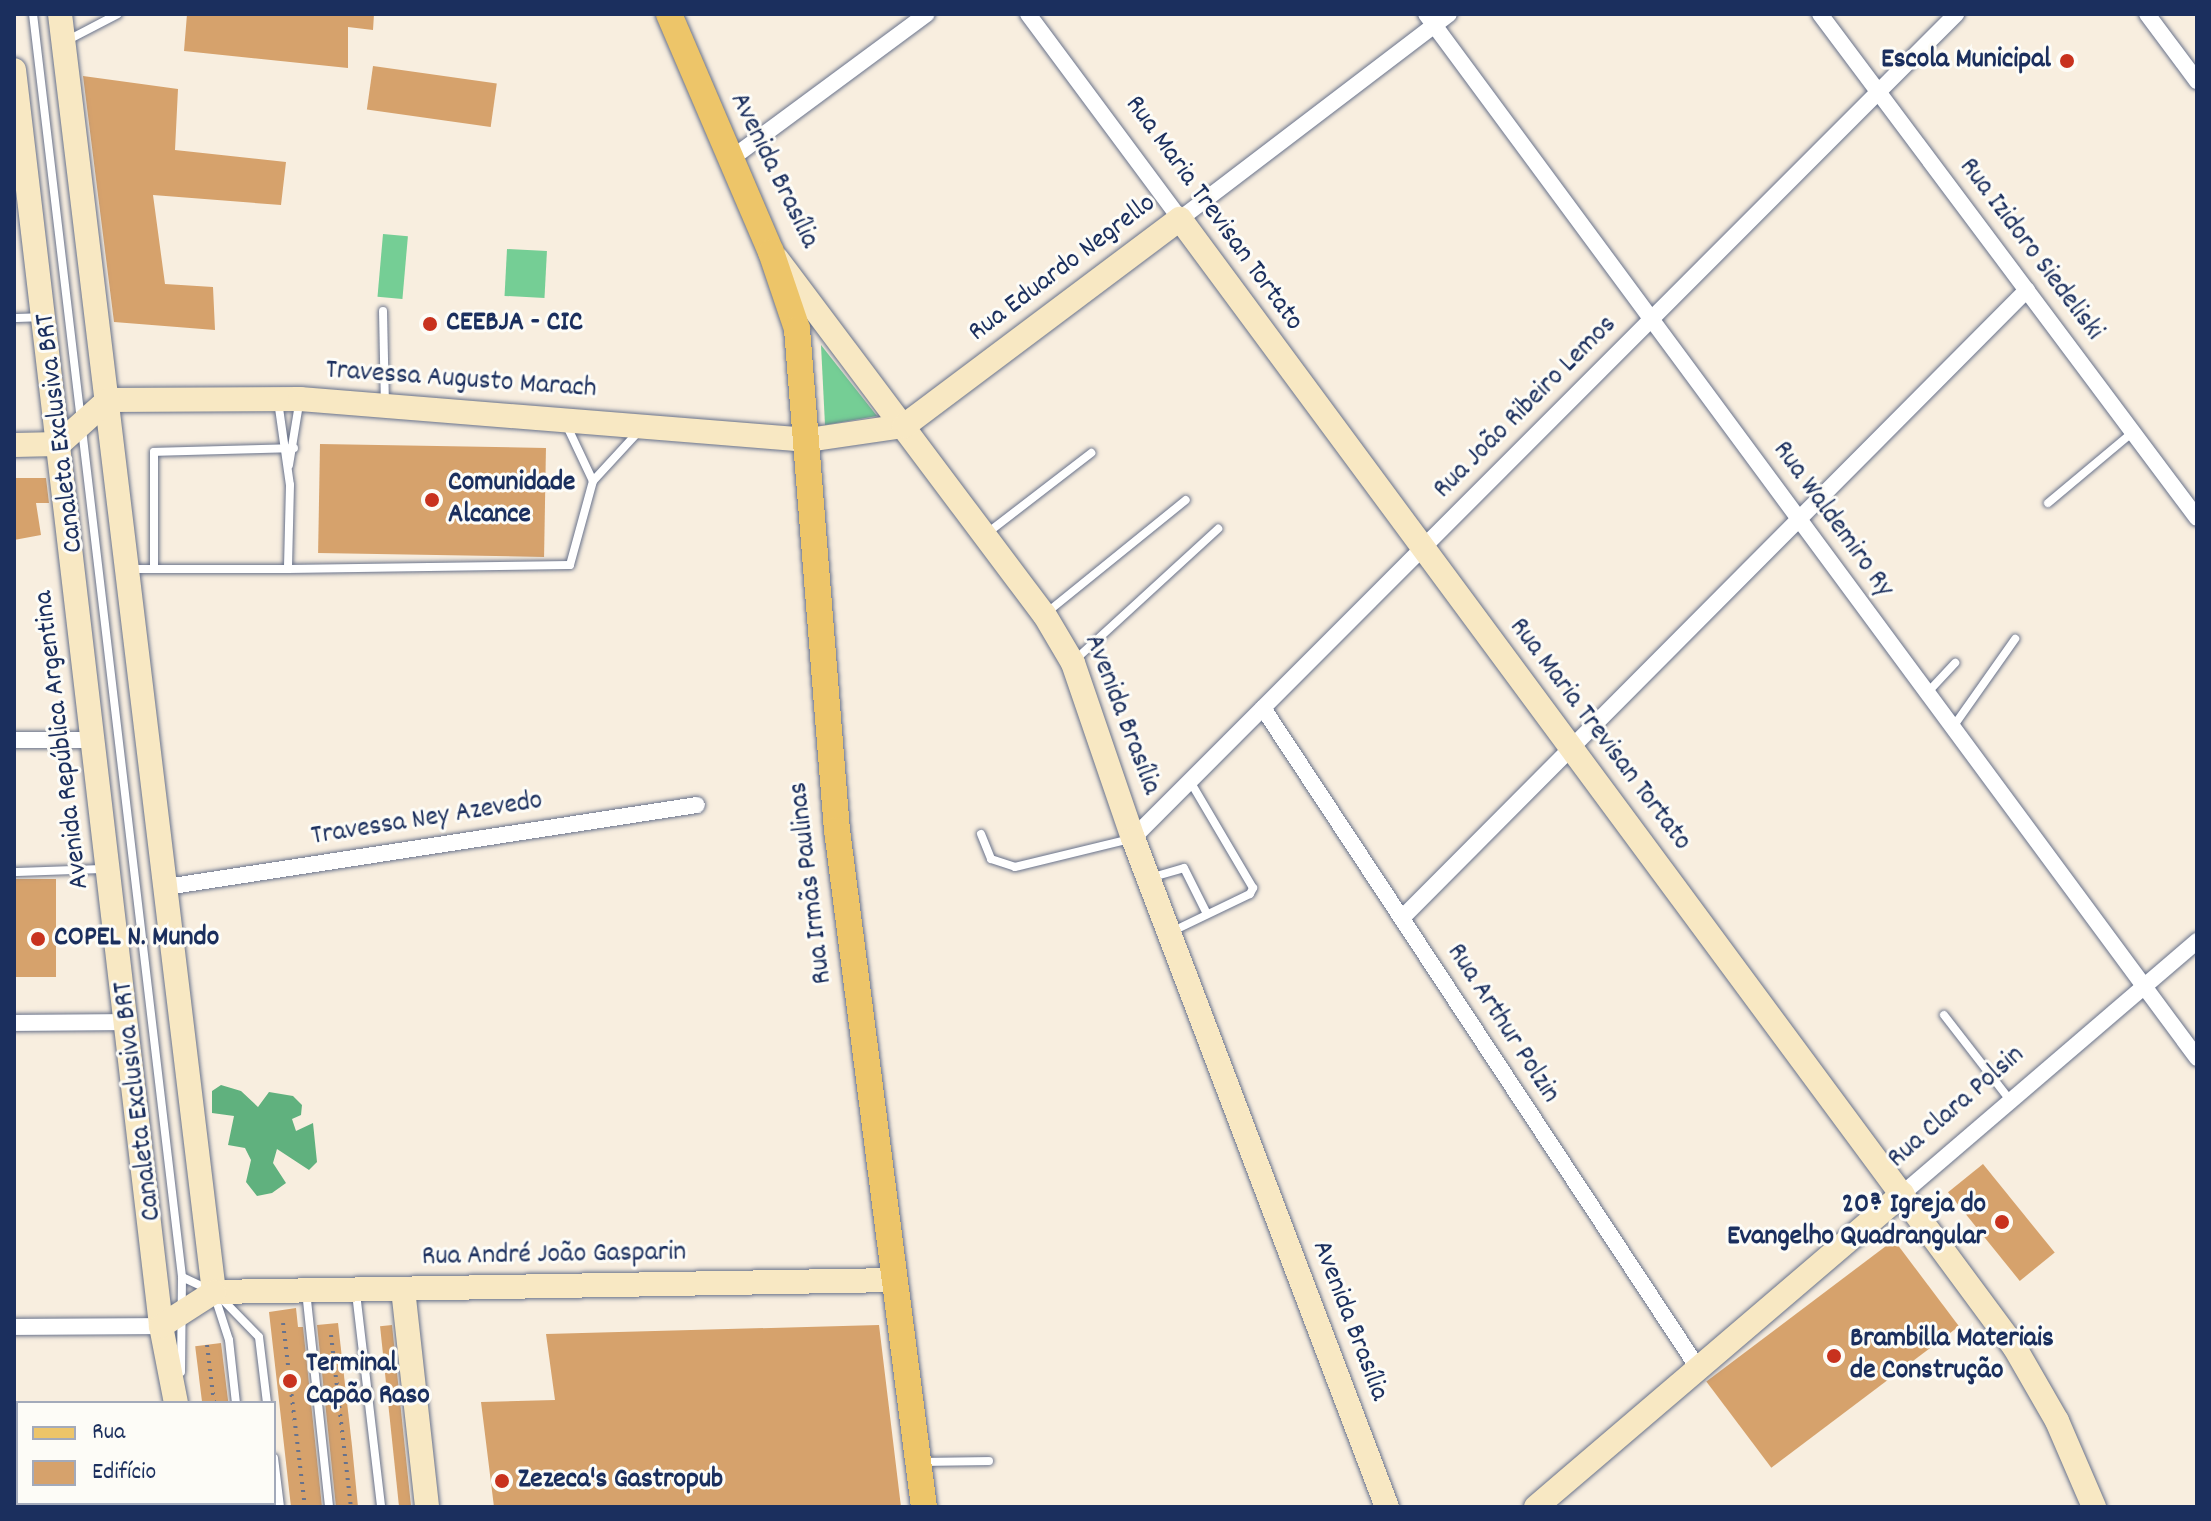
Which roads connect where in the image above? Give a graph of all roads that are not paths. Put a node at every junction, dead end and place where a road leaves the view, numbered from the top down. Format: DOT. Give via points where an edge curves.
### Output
graph roads {
  1 [pos="33,14"];
  2 [pos="60,14"];
  3 [pos="118,14"];
  4 [pos="669,14"];
  5 [pos="927,14"];
  6 [pos="1028,14"];
  7 [pos="1449,14"];
  8 [pos="1820,14"];
  9 [pos="1956,14"];
  10 [pos="2147,14"];
  11 [pos="1430,20"];
  12 [pos="63,42"];
  13 [pos="14,70"];
  14 [pos="2197,81"];
  15 [pos="1879,92"];
  16 [pos="19,151"];
  17 [pos="728,161"];
  18 [pos="1180,219"];
  19 [pos="771,252"];
  20 [pos="2027,290"];
  21 [pos="383,311"];
  22 [pos="44,317"];
  23 [pos="14,318"];
  24 [pos="1651,319"];
  25 [pos="289,399"];
  26 [pos="108,400"];
  27 [pos="385,405"];
  28 [pos="564,419"];
  29 [pos="82,425"];
  30 [pos="643,425"];
  31 [pos="904,426"];
  32 [pos="2133,432"];
  33 [pos="808,440"];
  34 [pos="59,444"];
  35 [pos="14,445"];
  36 [pos="283,448"];
  37 [pos="294,448"];
  38 [pos="1091,453"];
  39 [pos="289,466"];
  40 [pos="593,481"];
  41 [pos="1186,500"];
  42 [pos="2048,503"];
  43 [pos="2197,518"];
  44 [pos="1799,519"];
  45 [pos="1218,529"];
  46 [pos="985,535"];
  47 [pos="1423,548"];
  48 [pos="154,568"];
  49 [pos="128,569"];
  50 [pos="288,569"];
  51 [pos="1044,614"];
  52 [pos="2015,639"];
  53 [pos="1073,663"];
  54 [pos="1955,663"];
  55 [pos="1927,693"];
  56 [pos="1263,708"];
  57 [pos="1953,728"];
  58 [pos="14,740"];
  59 [pos="93,740"];
  60 [pos="1571,748"];
  61 [pos="1190,781"];
  62 [pos="697,805"];
  63 [pos="981,834"];
  64 [pos="1133,838"];
  65 [pos="108,869"];
  66 [pos="14,872"];
  67 [pos="1148,879"];
  68 [pos="166,887"];
  69 [pos="1207,914"];
  70 [pos="1402,918"];
  71 [pos="1168,933"];
  72 [pos="2197,941"];
  73 [pos="2144,987"];
  74 [pos="1944,1015"];
  75 [pos="126,1022"];
  76 [pos="14,1023"];
  77 [pos="2197,1058"];
  78 [pos="2011,1101"];
  79 [pos="1902,1194"];
  80 [pos="182,1277"];
  81 [pos="895,1280"];
  82 [pos="403,1289"];
  83 [pos="356,1290"];
  84 [pos="306,1291"];
  85 [pos="214,1292"];
  86 [pos="170,1321"];
  87 [pos="14,1327"];
  88 [pos="1698,1368"];
  89 [pos="179,1401"];
  90 [pos="236,1401"];
  91 [pos="267,1401"];
  92 [pos="989,1461"];
  93 [pos="918,1462"];
  94 [pos="276,1474"];
  95 [pos="280,1507"];
  96 [pos="329,1507"];
  97 [pos="381,1507"];
  98 [pos="427,1507"];
  99 [pos="924,1507"];
  100 [pos="1387,1507"];
  101 [pos="1536,1507"];
  102 [pos="2094,1507"];
  1 -- 29 [label="lane, Canaleta Exclusiva BRT"];
  2 -- 12 [label="main road"];
  3 -- 12 [label="lane"];
  4 -- 17 [label="main road, Avenida Brasília"];
  5 -- 17 [label="street"];
  6 -- 18 [label="street, Rua Maria Trevisan Tortato"];
  7 -- 11 [label="street, Rua Eduardo Negrello"];
  8 -- 15 [label="street, Rua Izidoro Siedeliski"];
  9 -- 15 [label="street, Rua João Ribeiro Lemos"];
  10 -- 14 [label="street"];
  11 -- 18 [label="street, Rua Eduardo Negrello"];
  11 -- 24 [label="street, Rua Waldemiro Ry"];
  12 -- 26 [label="main road"];
  13 -- 16 [label="main road, Avenida República Argentina"];
  15 -- 20 [label="street, Rua Izidoro Siedeliski"];
  15 -- 24 [label="street, Rua João Ribeiro Lemos"];
  16 -- 22 [label="main road, Avenida República Argentina"];
  17 -- 19 [label="main road, Avenida Brasília"];
  18 -- 31 [label="main road, Rua Eduardo Negrello"];
  18 -- 47 [label="main road, Rua Maria Trevisan Tortato"];
  19 -- 31 [label="main road, Avenida Brasília"];
  19 -- 33 [label="main road, Rua Irmãs Paulinas" via="797,329"];
  20 -- 32 [label="street, Rua Izidoro Siedeliski"];
  20 -- 44 [label="street"];
  21 -- 27 [label="lane"];
  22 -- 23 [label="lane"];
  22 -- 34 [label="main road, Avenida República Argentina"];
  24 -- 44 [label="street, Rua Waldemiro Ry"];
  24 -- 47 [label="street, Rua João Ribeiro Lemos"];
  25 -- 26 [label="main road, Travessa Augusto Marach"];
  25 -- 27 [label="main road, Travessa Augusto Marach"];
  25 -- 36 [label="lane"];
  25 -- 37 [label="lane"];
  26 -- 29 [label="main road"];
  26 -- 49 [label="main road"];
  27 -- 28 [label="main road, Travessa Augusto Marach"];
  28 -- 30 [label="main road, Travessa Augusto Marach"];
  28 -- 40 [label="lane"];
  29 -- 34 [label="main road"];
  29 -- 80 [label="lane, Canaleta Exclusiva BRT"];
  30 -- 33 [label="main road, Travessa Augusto Marach"];
  30 -- 40 [label="lane"];
  31 -- 33 [label="main road, Rua Eduardo Negrello"];
  31 -- 46 [label="main road, Avenida Brasília"];
  32 -- 42 [label="lane"];
  32 -- 43 [label="street, Rua Izidoro Siedeliski"];
  33 -- 81 [label="main road, Rua Irmãs Paulinas" via="837,830"];
  34 -- 35 [label="main road"];
  34 -- 59 [label="main road, Avenida República Argentina"];
  36 -- 37 [label="lane"];
  36 -- 39 [label="lane"];
  36 -- 48 [label="lane" via="154,452"];
  37 -- 39 [label="lane"];
  38 -- 46 [label="lane"];
  39 -- 50 [label="lane"];
  40 -- 50 [label="lane" via="574,558 561,569"];
  41 -- 51 [label="lane"];
  44 -- 55 [label="street, Rua Waldemiro Ry"];
  44 -- 60 [label="street"];
  45 -- 53 [label="lane"];
  46 -- 51 [label="main road, Avenida Brasília"];
  47 -- 56 [label="street, Rua João Ribeiro Lemos"];
  47 -- 60 [label="main road, Rua Maria Trevisan Tortato"];
  48 -- 49 [label="lane"];
  48 -- 50 [label="lane"];
  49 -- 68 [label="main road"];
  51 -- 53 [label="main road, Avenida Brasília"];
  52 -- 57 [label="lane"];
  53 -- 64 [label="main road, Avenida Brasília"];
  54 -- 55 [label="lane"];
  55 -- 57 [label="street, Rua Waldemiro Ry"];
  56 -- 61 [label="street, Rua João Ribeiro Lemos"];
  56 -- 70 [label="street, Rua Arthur Polzin"];
  57 -- 73 [label="street, Rua Waldemiro Ry"];
  58 -- 59 [label="street"];
  59 -- 65 [label="main road, Avenida República Argentina"];
  60 -- 70 [label="street"];
  60 -- 79 [label="main road, Rua Maria Trevisan Tortato"];
  61 -- 64 [label="street, Rua João Ribeiro Lemos"];
  61 -- 69 [label="lane" via="1253,888"];
  62 -- 68 [label="street, Travessa Ney Azevedo"];
  63 -- 64 [label="lane" via="991,859 1015,867"];
  64 -- 67 [label="main road, Avenida Brasília"];
  65 -- 66 [label="lane"];
  65 -- 75 [label="main road, Avenida República Argentina"];
  67 -- 69 [label="lane" via="1184,868"];
  67 -- 71 [label="main road, Avenida Brasília"];
  68 -- 85 [label="main road"];
  69 -- 71 [label="lane"];
  70 -- 88 [label="street, Rua Arthur Polzin"];
  71 -- 100 [label="main road, Avenida Brasília"];
  72 -- 73 [label="street, Rua Clara Polsin"];
  73 -- 77 [label="street, Rua Waldemiro Ry"];
  73 -- 78 [label="street, Rua Clara Polsin"];
  74 -- 78 [label="lane"];
  75 -- 76 [label="street"];
  75 -- 86 [label="main road, Avenida República Argentina"];
  78 -- 79 [label="street, Rua Clara Polsin"];
  79 -- 88 [label="main road, Rua Clara Polsin"];
  79 -- 102 [label="main road, Rua Maria Trevisan Tortato" via="2038,1385"];
  80 -- 85 [label="lane"];
  80 -- 86 [label="lane, Canaleta Exclusiva BRT"];
  81 -- 82 [label="main road, Rua André João Gasparin"];
  81 -- 93 [label="main road, Rua Irmãs Paulinas"];
  82 -- 83 [label="main road, Rua André João Gasparin"];
  82 -- 98 [label="main road"];
  83 -- 84 [label="main road, Rua André João Gasparin"];
  83 -- 97 [label="lane"];
  84 -- 85 [label="main road, Rua André João Gasparin"];
  84 -- 96 [label="lane"];
  85 -- 86 [label="main road"];
  85 -- 90 [label="lane" via="229,1340"];
  85 -- 91 [label="lane" via="259,1337"];
  86 -- 87 [label="street"];
  86 -- 89 [label="main road, Avenida República Argentina"];
  88 -- 101 [label="main road, Rua Clara Polsin"];
  92 -- 93 [label="lane"];
  93 -- 99 [label="main road, Rua Irmãs Paulinas"];
  94 -- 95 [label="lane"];
}
